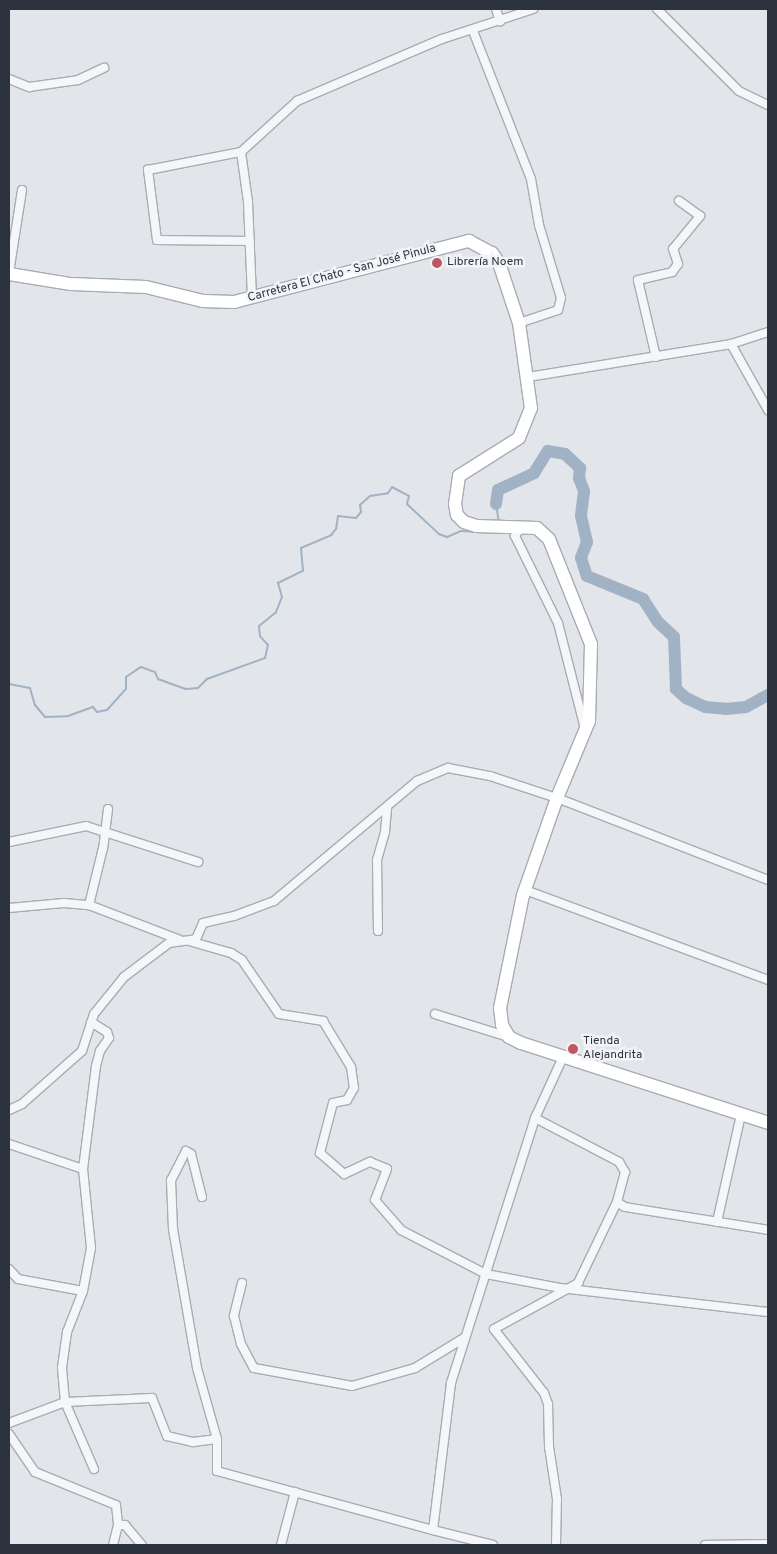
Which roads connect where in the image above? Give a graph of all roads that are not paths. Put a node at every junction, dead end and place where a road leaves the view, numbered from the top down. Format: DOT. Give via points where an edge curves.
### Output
graph roads {
  1 [pos="496,9"];
  2 [pos="533,9"];
  3 [pos="657,9"];
  4 [pos="500,21"];
  5 [pos="473,31"];
  6 [pos="104,68"];
  7 [pos="9,79"];
  8 [pos="768,106"];
  9 [pos="240,152"];
  10 [pos="22,190"];
  11 [pos="679,201"];
  12 [pos="250,241"];
  13 [pos="9,274"];
  14 [pos="252,298"];
  15 [pos="519,323"];
  16 [pos="768,332"];
  17 [pos="731,344"];
  18 [pos="656,357"];
  19 [pos="528,378"];
  20 [pos="768,410"];
  21 [pos="516,526"];
  22 [pos="586,729"];
  23 [pos="557,798"];
  24 [pos="387,807"];
  25 [pos="108,808"];
  26 [pos="106,830"];
  27 [pos="9,842"];
  28 [pos="198,862"];
  29 [pos="768,880"];
  30 [pos="525,890"];
  31 [pos="89,905"];
  32 [pos="9,908"];
  33 [pos="378,931"];
  34 [pos="184,941"];
  35 [pos="768,980"];
  36 [pos="435,1014"];
  37 [pos="91,1022"];
  38 [pos="509,1037"];
  39 [pos="563,1057"];
  40 [pos="9,1110"];
  41 [pos="741,1115"];
  42 [pos="535,1118"];
  43 [pos="768,1123"];
  44 [pos="9,1144"];
  45 [pos="83,1169"];
  46 [pos="202,1197"];
  47 [pos="617,1202"];
  48 [pos="717,1222"];
  49 [pos="768,1230"];
  50 [pos="9,1269"];
  51 [pos="486,1274"];
  52 [pos="242,1283"];
  53 [pos="570,1289"];
  54 [pos="83,1291"];
  55 [pos="768,1312"];
  56 [pos="464,1338"];
  57 [pos="65,1402"];
  58 [pos="9,1422"];
  59 [pos="9,1434"];
  60 [pos="217,1439"];
  61 [pos="94,1469"];
  62 [pos="295,1492"];
  63 [pos="118,1525"];
  64 [pos="433,1530"];
  65 [pos="768,1544"];
  66 [pos="113,1545"];
  67 [pos="142,1545"];
  68 [pos="281,1545"];
  69 [pos="493,1545"];
  70 [pos="556,1545"];
  71 [pos="705,1545"];
  1 -- 4 [label="street"];
  2 -- 4 [label="street"];
  3 -- 8 [label="street" via="739,91"];
  4 -- 5 [label="street"];
  5 -- 9 [label="street" via="442,39 297,101"];
  5 -- 15 [label="street" via="531,179 539,225 561,298 558,310"];
  6 -- 7 [label="street" via="78,80 38,86 29,87"];
  9 -- 12 [label="street"];
  9 -- 12 [label="street" via="148,170 157,240"];
  10 -- 13 [label="street"];
  11 -- 18 [label="street" via="700,216 673,249 678,264 672,272 638,280"];
  12 -- 14 [label="street"];
  13 -- 14 [label="main road, Carretera El Chato - San José Pinula" via="72,284 146,287 217,303"];
  14 -- 15 [label="main road, Carretera El Chato - San José Pinula" via="469,241 482,245 498,263"];
  15 -- 19 [label="main road, Carretera El Chato - San José Pinula"];
  16 -- 17 [label="street"];
  17 -- 18 [label="street"];
  17 -- 20 [label="street"];
  18 -- 19 [label="street"];
  19 -- 21 [label="main road, Carretera El Chato - San José Pinula" via="531,408 519,438 460,476 454,504 457,515 464,522 476,526"];
  21 -- 22 [label="street" via="514,536 558,623"];
  21 -- 22 [label="main road, Carretera El Chato - San José Pinula" via="537,528 549,539 591,644 589,721"];
  22 -- 23 [label="main road, Carretera El Chato - San José Pinula"];
  23 -- 24 [label="street" via="490,776 448,768 417,781"];
  23 -- 29 [label="street"];
  23 -- 30 [label="main road, Carretera El Chato - San José Pinula"];
  24 -- 33 [label="street" via="385,832 377,860"];
  24 -- 34 [label="street" via="274,901 203,923 196,939"];
  25 -- 26 [label="street"];
  26 -- 27 [label="street" via="86,826"];
  26 -- 28 [label="street"];
  26 -- 31 [label="street"];
  30 -- 35 [label="street"];
  30 -- 38 [label="main road, Carretera El Chato - San José Pinula" via="500,1008 502,1025"];
  31 -- 32 [label="street" via="64,903"];
  31 -- 34 [label="street"];
  34 -- 37 [label="street" via="169,942 124,977"];
  34 -- 51 [label="street" via="231,953 242,960 279,1014 323,1021 351,1067 354,1088 347,1100 333,1103 320,1153 344,1174 370,1162 387,1169 375,1200 401,1230"];
  36 -- 38 [label="street"];
  37 -- 40 [label="street" via="82,1051 22,1104"];
  37 -- 45 [label="street" via="107,1032 109,1038 100,1051 96,1066"];
  38 -- 39 [label="main road"];
  39 -- 41 [label="main road"];
  39 -- 42 [label="street"];
  41 -- 43 [label="main road"];
  41 -- 48 [label="street"];
  42 -- 47 [label="street" via="619,1162 624,1172"];
  42 -- 51 [label="street"];
  44 -- 45 [label="street"];
  45 -- 54 [label="street" via="91,1248"];
  46 -- 60 [label="street" via="192,1154 186,1151 171,1180 173,1230 197,1368"];
  47 -- 48 [label="street" via="625,1207"];
  47 -- 53 [label="street" via="578,1283"];
  48 -- 49 [label="street"];
  50 -- 54 [label="street" via="18,1279"];
  51 -- 53 [label="street"];
  51 -- 56 [label="street"];
  52 -- 56 [label="street" via="234,1316 241,1344 254,1368 352,1386 415,1368"];
  53 -- 55 [label="street"];
  53 -- 70 [label="street" via="494,1329 544,1393 548,1404 549,1447 557,1499"];
  54 -- 57 [label="street" via="67,1332 62,1368"];
  56 -- 64 [label="street" via="451,1383"];
  57 -- 58 [label="street"];
  57 -- 60 [label="street" via="152,1398 167,1436 193,1442"];
  57 -- 61 [label="street"];
  59 -- 63 [label="street" via="34,1472 116,1505"];
  60 -- 62 [label="street" via="217,1471"];
  62 -- 64 [label="street"];
  62 -- 68 [label="street"];
  63 -- 66 [label="street"];
  63 -- 67 [label="street" via="125,1525"];
  64 -- 69 [label="street"];
  65 -- 71 [label="street"];
}
